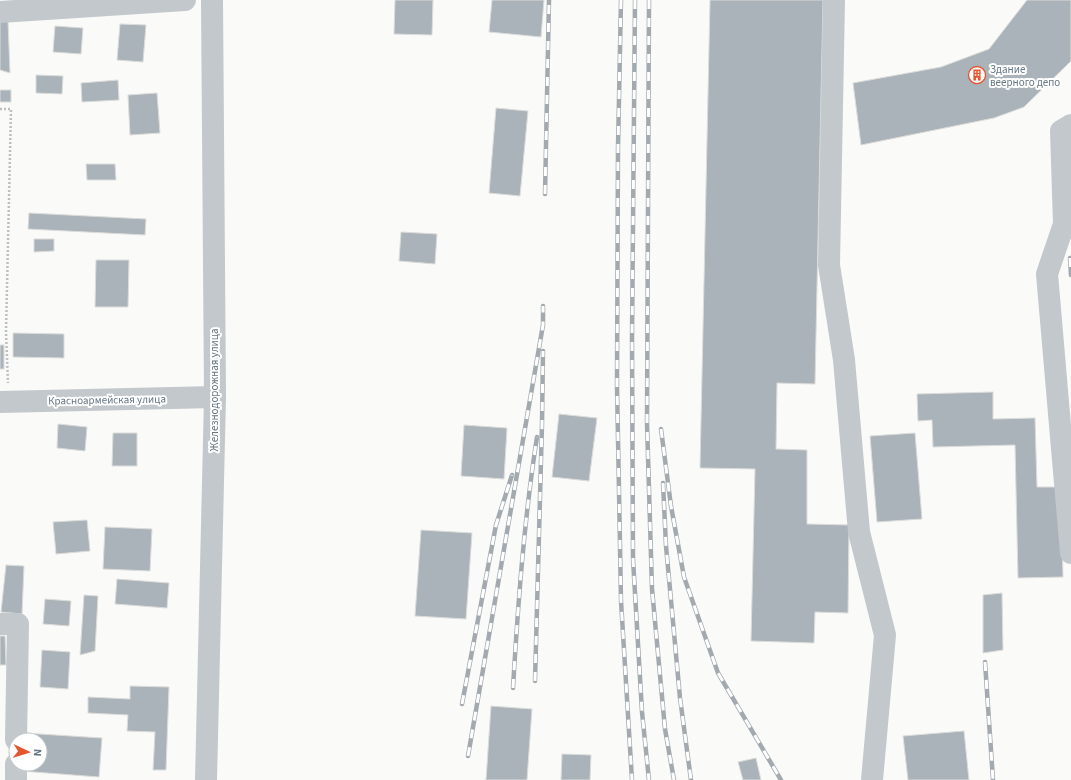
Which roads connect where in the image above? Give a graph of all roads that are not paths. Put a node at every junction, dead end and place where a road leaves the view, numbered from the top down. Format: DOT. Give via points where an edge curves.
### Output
graph roads {
  1 [pos="185,0"];
  2 [pos="212,0"];
  3 [pos="834,0"];
  4 [pos="0,12"];
  5 [pos="1071,125"];
  6 [pos="214,397"];
  7 [pos="4,402"];
  8 [pos="1071,553"];
  9 [pos="0,624"];
  10 [pos="16,732"];
  11 [pos="206,780"];
  12 [pos="872,780"];
  1 -- 4 [label="street"];
  2 -- 6 [label="street, Железнодорожная улица"];
  3 -- 12 [label="street" via="829,264 844,360 859,532 885,635"];
  5 -- 8 [label="street" via="1061,131 1064,224 1047,274"];
  6 -- 7 [label="street, Красноармейская улица"];
  6 -- 11 [label="street, Железнодорожная улица"];
  9 -- 10 [label="street" via="18,624"];
}
